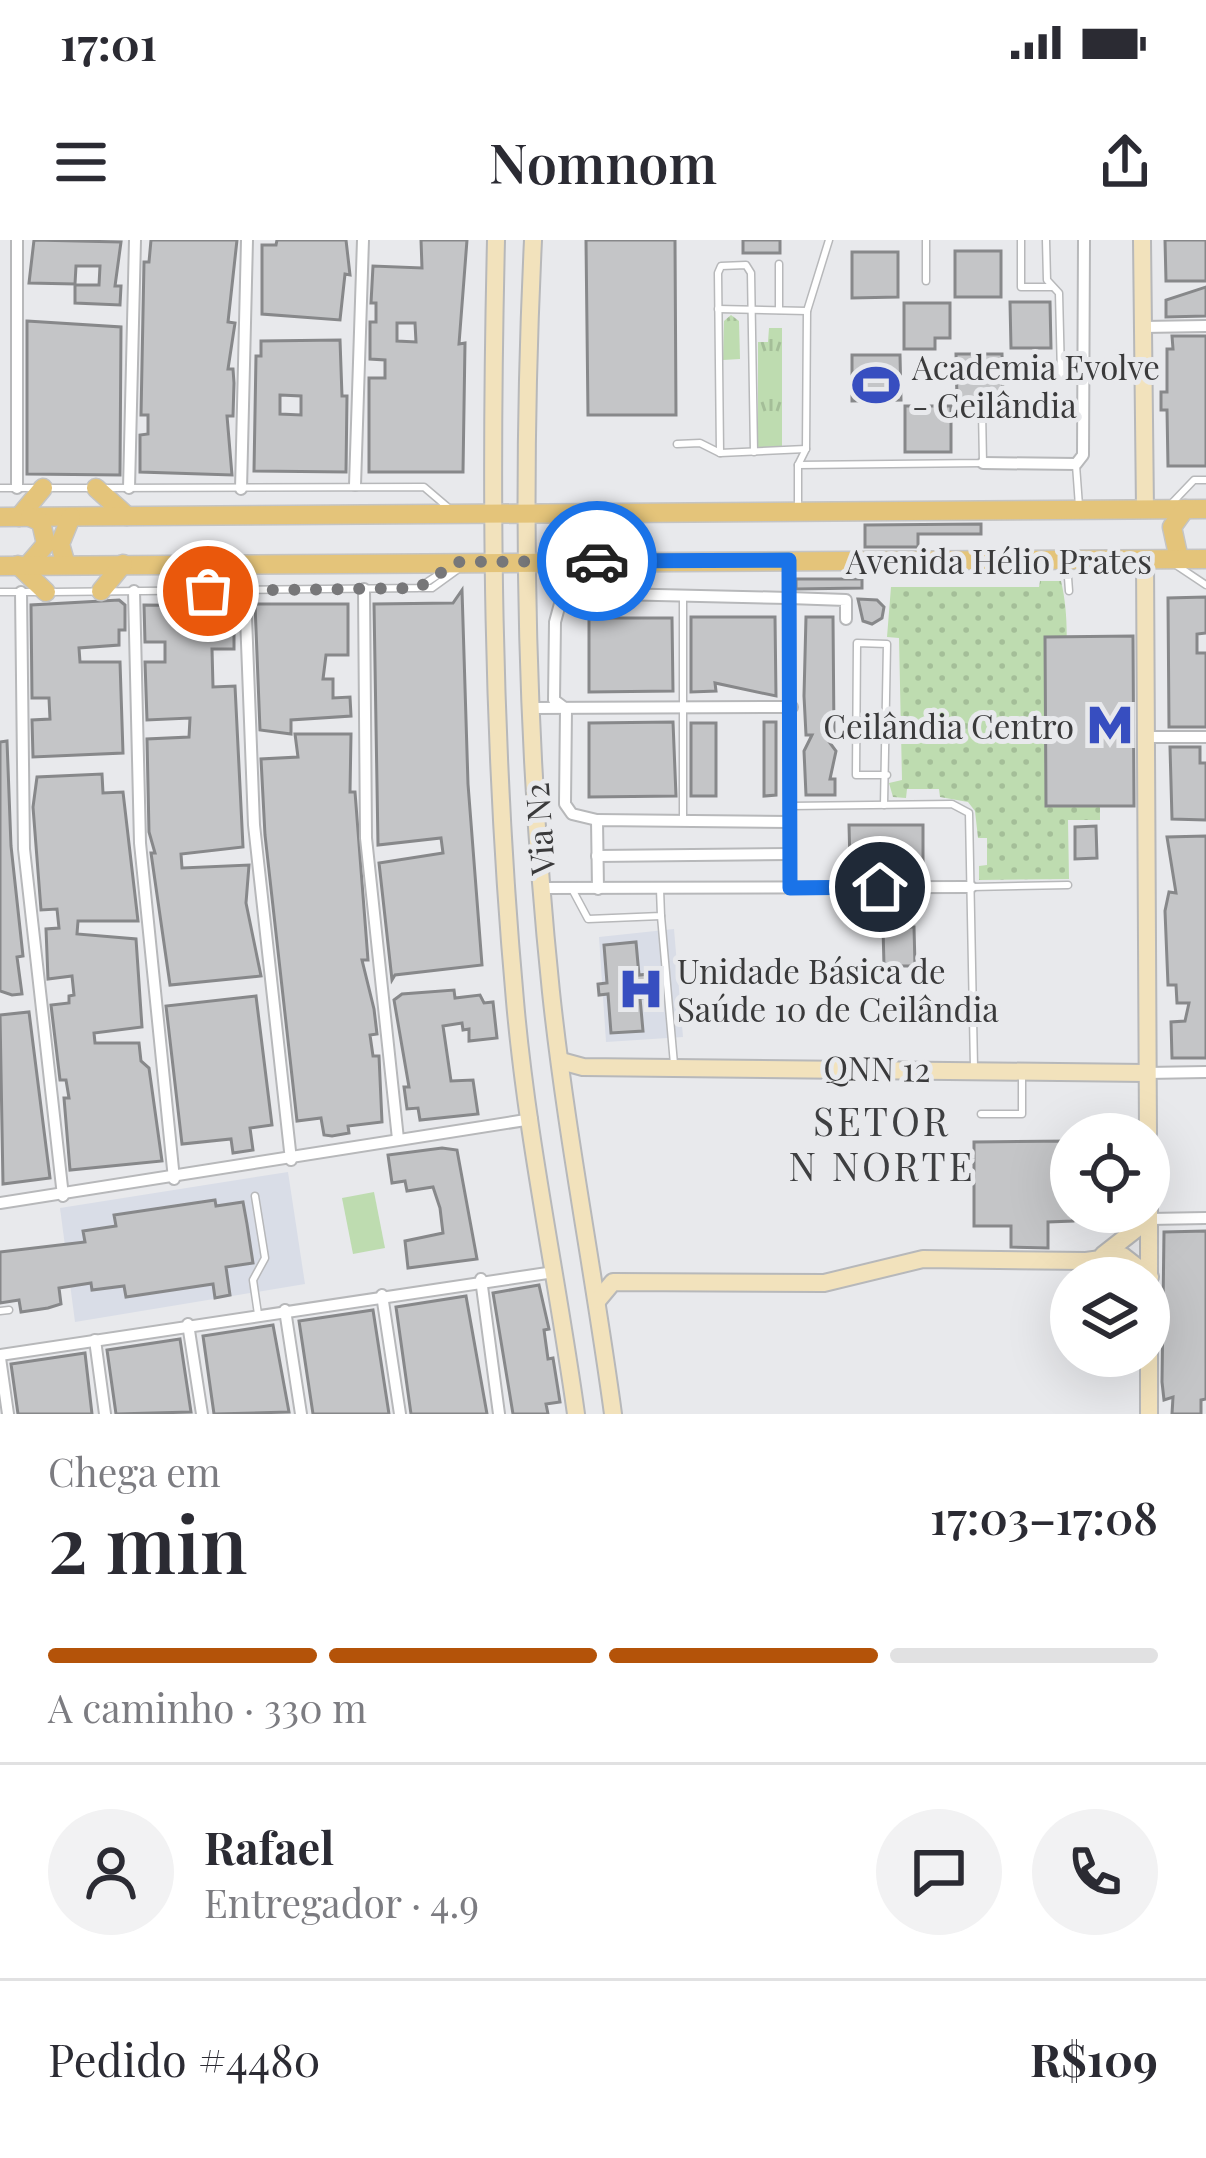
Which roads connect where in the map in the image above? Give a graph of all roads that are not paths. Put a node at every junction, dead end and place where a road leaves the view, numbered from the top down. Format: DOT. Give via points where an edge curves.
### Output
graph roads {
  1 [pos="17,240"];
  2 [pos="134,240"];
  3 [pos="248,240"];
  4 [pos="363,240"];
  5 [pos="496,240"];
  6 [pos="529,240"];
  7 [pos="829,240"];
  8 [pos="926,240"];
  9 [pos="1021,240"];
  10 [pos="1046,240"];
  11 [pos="1084,240"];
  12 [pos="1142,240"];
  13 [pos="779,264"];
  14 [pos="926,281"];
  15 [pos="1052,287"];
  16 [pos="718,309"];
  17 [pos="752,310"];
  18 [pos="779,310"];
  19 [pos="807,311"];
  20 [pos="1206,326"];
  21 [pos="1144,327"];
  22 [pos="1020,374"];
  23 [pos="1061,375"];
  24 [pos="1084,376"];
  25 [pos="982,410"];
  26 [pos="677,444"];
  27 [pos="806,449"];
  28 [pos="754,452"];
  29 [pos="720,453"];
  30 [pos="983,464"];
  31 [pos="1076,464"];
  32 [pos="798,466"];
  33 [pos="1206,480"];
  34 [pos="355,485"];
  35 [pos="0,488"];
  36 [pos="17,488"];
  37 [pos="43,488"];
  38 [pos="96,488"];
  39 [pos="129,488"];
  40 [pos="241,489"];
  41 [pos="1165,509"];
  42 [pos="1206,509"];
  43 [pos="1079,510"];
  44 [pos="526,511"];
  45 [pos="798,511"];
  46 [pos="454,512"];
  47 [pos="490,512"];
  48 [pos="127,516"];
  49 [pos="16,517"];
  50 [pos="70,517"];
  51 [pos="1145,559"];
  52 [pos="1173,559"];
  53 [pos="1206,559"];
  54 [pos="789,560"];
  55 [pos="1067,560"];
  56 [pos="462,562"];
  57 [pos="490,562"];
  58 [pos="528,562"];
  59 [pos="123,564"];
  60 [pos="15,565"];
  61 [pos="66,565"];
  62 [pos="1206,585"];
  63 [pos="364,589"];
  64 [pos="100,591"];
  65 [pos="134,591"];
  66 [pos="245,591"];
  67 [pos="1069,591"];
  68 [pos="0,592"];
  69 [pos="21,592"];
  70 [pos="46,592"];
  71 [pos="682,593"];
  72 [pos="788,598"];
  73 [pos="846,619"];
  74 [pos="792,706"];
  75 [pos="683,707"];
  76 [pos="531,708"];
  77 [pos="566,709"];
  78 [pos="1145,737"];
  79 [pos="1206,737"];
  80 [pos="887,775"];
  81 [pos="884,805"];
  82 [pos="790,806"];
  83 [pos="597,820"];
  84 [pos="683,821"];
  85 [pos="789,822"];
  86 [pos="502,824"];
  87 [pos="790,854"];
  88 [pos="597,856"];
  89 [pos="1068,885"];
  90 [pos="971,886"];
  91 [pos="542,888"];
  92 [pos="790,888"];
  93 [pos="572,889"];
  94 [pos="598,889"];
  95 [pos="660,889"];
  96 [pos="662,916"];
  97 [pos="545,932"];
  98 [pos="513,975"];
  99 [pos="561,1058"];
  100 [pos="674,1064"];
  101 [pos="974,1068"];
  102 [pos="1022,1071"];
  103 [pos="1199,1072"];
  104 [pos="1146,1073"];
  105 [pos="1147,1113"];
  106 [pos="981,1114"];
  107 [pos="532,1119"];
  108 [pos="398,1139"];
  109 [pos="291,1160"];
  110 [pos="175,1179"];
  111 [pos="63,1196"];
  112 [pos="255,1196"];
  113 [pos="0,1203"];
  114 [pos="1206,1218"];
  115 [pos="1170,1219"];
  116 [pos="1135,1233"];
  117 [pos="1094,1257"];
  118 [pos="1050,1261"];
  119 [pos="555,1272"];
  120 [pos="481,1279"];
  121 [pos="382,1295"];
  122 [pos="598,1300"];
  123 [pos="285,1310"];
  124 [pos="257,1314"];
  125 [pos="188,1324"];
  126 [pos="95,1340"];
  127 [pos="0,1357"];
  128 [pos="1149,1377"];
  129 [pos="8,1414"];
  130 [pos="106,1414"];
  131 [pos="202,1414"];
  132 [pos="301,1414"];
  133 [pos="400,1414"];
  134 [pos="500,1414"];
  135 [pos="580,1414"];
  136 [pos="613,1414"];
  137 [pos="1149,1414"];
  1 -- 36 [label="street"];
  2 -- 39 [label="street"];
  3 -- 40 [label="street"];
  4 -- 34 [label="street"];
  5 -- 47 [label="main road, Via N2"];
  6 -- 44 [label="main road, Via N2" via="521,298"];
  7 -- 19 [label="lane"];
  8 -- 14 [label="lane"];
  9 -- 15 [label="lane" via="1021,287"];
  10 -- 15 [label="lane"];
  11 -- 24 [label="street"];
  12 -- 21 [label="main road"];
  13 -- 18 [label="lane"];
  15 -- 23 [label="lane" via="1059,292"];
  16 -- 17 [label="lane"];
  16 -- 17 [label="lane" via="719,268 736,265 750,268"];
  16 -- 29 [label="lane"];
  17 -- 18 [label="lane"];
  17 -- 28 [label="lane"];
  18 -- 19 [label="lane"];
  19 -- 27 [label="lane"];
  20 -- 21 [label="street"];
  21 -- 41 [label="main road"];
  22 -- 23 [label="lane"];
  23 -- 24 [label="lane"];
  24 -- 31 [label="street" via="1086,446"];
  25 -- 30 [label="lane"];
  26 -- 29 [label="lane"];
  27 -- 28 [label="lane"];
  27 -- 32 [label="lane"];
  28 -- 29 [label="lane"];
  30 -- 31 [label="street"];
  30 -- 32 [label="lane"];
  31 -- 43 [label="lane"];
  32 -- 45 [label="lane"];
  33 -- 41 [label="lane" via="1194,480"];
  34 -- 40 [label="lane"];
  34 -- 46 [label="lane" via="424,487"];
  35 -- 36 [label="lane"];
  36 -- 37 [label="lane"];
  37 -- 38 [label="lane"];
  37 -- 49 [label="main road"];
  38 -- 39 [label="lane"];
  38 -- 48 [label="main road"];
  39 -- 40 [label="lane"];
  41 -- 42 [label="main road, Avenida Hélio Prates"];
  41 -- 43 [label="main road, Avenida Hélio Prates"];
  41 -- 52 [label="main road"];
  43 -- 45 [label="main road, Avenida Hélio Prates"];
  44 -- 45 [label="main road, Avenida Hélio Prates"];
  44 -- 47 [label="main road, Avenida Hélio Prates"];
  44 -- 58 [label="main road, Via N2"];
  46 -- 47 [label="main road, Avenida Hélio Prates"];
  46 -- 48 [label="main road, Avenida Hélio Prates"];
  47 -- 57 [label="main road, Via N2"];
  48 -- 50 [label="main road, Avenida Hélio Prates"];
  49 -- 50 [label="main road, Avenida Hélio Prates"];
  49 -- 60 [label="main road" via="41,522 46,544"];
  50 -- 61 [label="main road" via="60,544"];
  51 -- 52 [label="main road, Avenida Hélio Prates"];
  51 -- 55 [label="main road, Avenida Hélio Prates"];
  51 -- 78 [label="main road"];
  52 -- 53 [label="main road, Avenida Hélio Prates"];
  52 -- 62 [label="lane"];
  54 -- 55 [label="main road, Avenida Hélio Prates"];
  54 -- 58 [label="main road, Avenida Hélio Prates"];
  54 -- 72 [label="lane"];
  55 -- 67 [label="lane"];
  56 -- 57 [label="main road, Avenida Hélio Prates"];
  56 -- 59 [label="main road, Avenida Hélio Prates"];
  56 -- 63 [label="lane" via="418,588"];
  57 -- 58 [label="main road, Avenida Hélio Prates"];
  57 -- 86 [label="main road, Via N2"];
  58 -- 76 [label="main road, Via N2"];
  59 -- 61 [label="main road, Avenida Hélio Prates"];
  59 -- 64 [label="main road"];
  60 -- 61 [label="main road, Avenida Hélio Prates"];
  60 -- 70 [label="main road"];
  63 -- 66 [label="lane"];
  63 -- 108 [label="street" via="366,838"];
  64 -- 65 [label="lane"];
  64 -- 70 [label="lane"];
  65 -- 66 [label="lane"];
  65 -- 110 [label="street" via="140,843"];
  66 -- 109 [label="street" via="254,825"];
  68 -- 69 [label="lane"];
  69 -- 70 [label="lane"];
  69 -- 111 [label="street" via="24,849"];
  71 -- 72 [label="street"];
  71 -- 75 [label="lane"];
  71 -- 77 [label="street" via="573,593 561,600 554,700"];
  72 -- 73 [label="street" via="847,600"];
  72 -- 74 [label="street"];
  74 -- 75 [label="street"];
  74 -- 82 [label="street"];
  75 -- 77 [label="street"];
  75 -- 84 [label="lane"];
  76 -- 77 [label="street"];
  76 -- 91 [label="main road, Via N2"];
  77 -- 83 [label="street" via="565,805"];
  78 -- 79 [label="street"];
  78 -- 104 [label="main road"];
  80 -- 80 [label="lane" via="886,644 857,644 856,775"];
  80 -- 81 [label="lane"];
  81 -- 82 [label="lane"];
  81 -- 90 [label="lane" via="966,810"];
  82 -- 85 [label="street"];
  83 -- 84 [label="street"];
  83 -- 88 [label="street"];
  84 -- 85 [label="street"];
  85 -- 87 [label="street"];
  86 -- 97 [label="main road" via="519,936 531,943"];
  86 -- 98 [label="main road, Via N2"];
  87 -- 88 [label="street"];
  87 -- 92 [label="street"];
  88 -- 94 [label="street"];
  89 -- 90 [label="lane"];
  90 -- 92 [label="street"];
  90 -- 101 [label="lane"];
  91 -- 93 [label="street"];
  91 -- 97 [label="main road, Via N2"];
  92 -- 95 [label="street"];
  93 -- 94 [label="street"];
  93 -- 96 [label="lane" via="588,919"];
  94 -- 95 [label="street"];
  95 -- 96 [label="lane"];
  96 -- 100 [label="lane"];
  97 -- 99 [label="main road, Via N2"];
  98 -- 99 [label="main road" via="524,964 542,971"];
  98 -- 107 [label="main road, Via N2"];
  99 -- 100 [label="main road, QNN 12" via="583,1067"];
  99 -- 122 [label="main road, Via N2"];
  100 -- 101 [label="main road, QNN 12"];
  101 -- 102 [label="main road, QNN 12"];
  102 -- 104 [label="main road, QNN 12"];
  102 -- 106 [label="lane" via="1022,1114"];
  103 -- 104 [label="street, QNN 12"];
  104 -- 105 [label="main road"];
  107 -- 108 [label="street"];
  107 -- 119 [label="main road, Via N2"];
  108 -- 109 [label="street"];
  109 -- 110 [label="street"];
  110 -- 111 [label="street"];
  111 -- 113 [label="street"];
  112 -- 124 [label="lane" via="265,1258 253,1280"];
  114 -- 115 [label="street"];
  116 -- 117 [label="main road"];
  118 -- 122 [label="main road" via="923,1259 824,1283 624,1281 608,1285"];
  119 -- 120 [label="street"];
  119 -- 135 [label="main road, Via N2"];
  120 -- 121 [label="street"];
  120 -- 134 [label="street"];
  121 -- 123 [label="street"];
  121 -- 133 [label="street"];
  122 -- 136 [label="main road, Via N2"];
  123 -- 124 [label="street"];
  123 -- 132 [label="street"];
  124 -- 125 [label="street"];
  125 -- 126 [label="street"];
  125 -- 131 [label="street"];
  126 -- 127 [label="street"];
  126 -- 130 [label="street"];
  127 -- 129 [label="street"];
  128 -- 137 [label="main road"];
}
